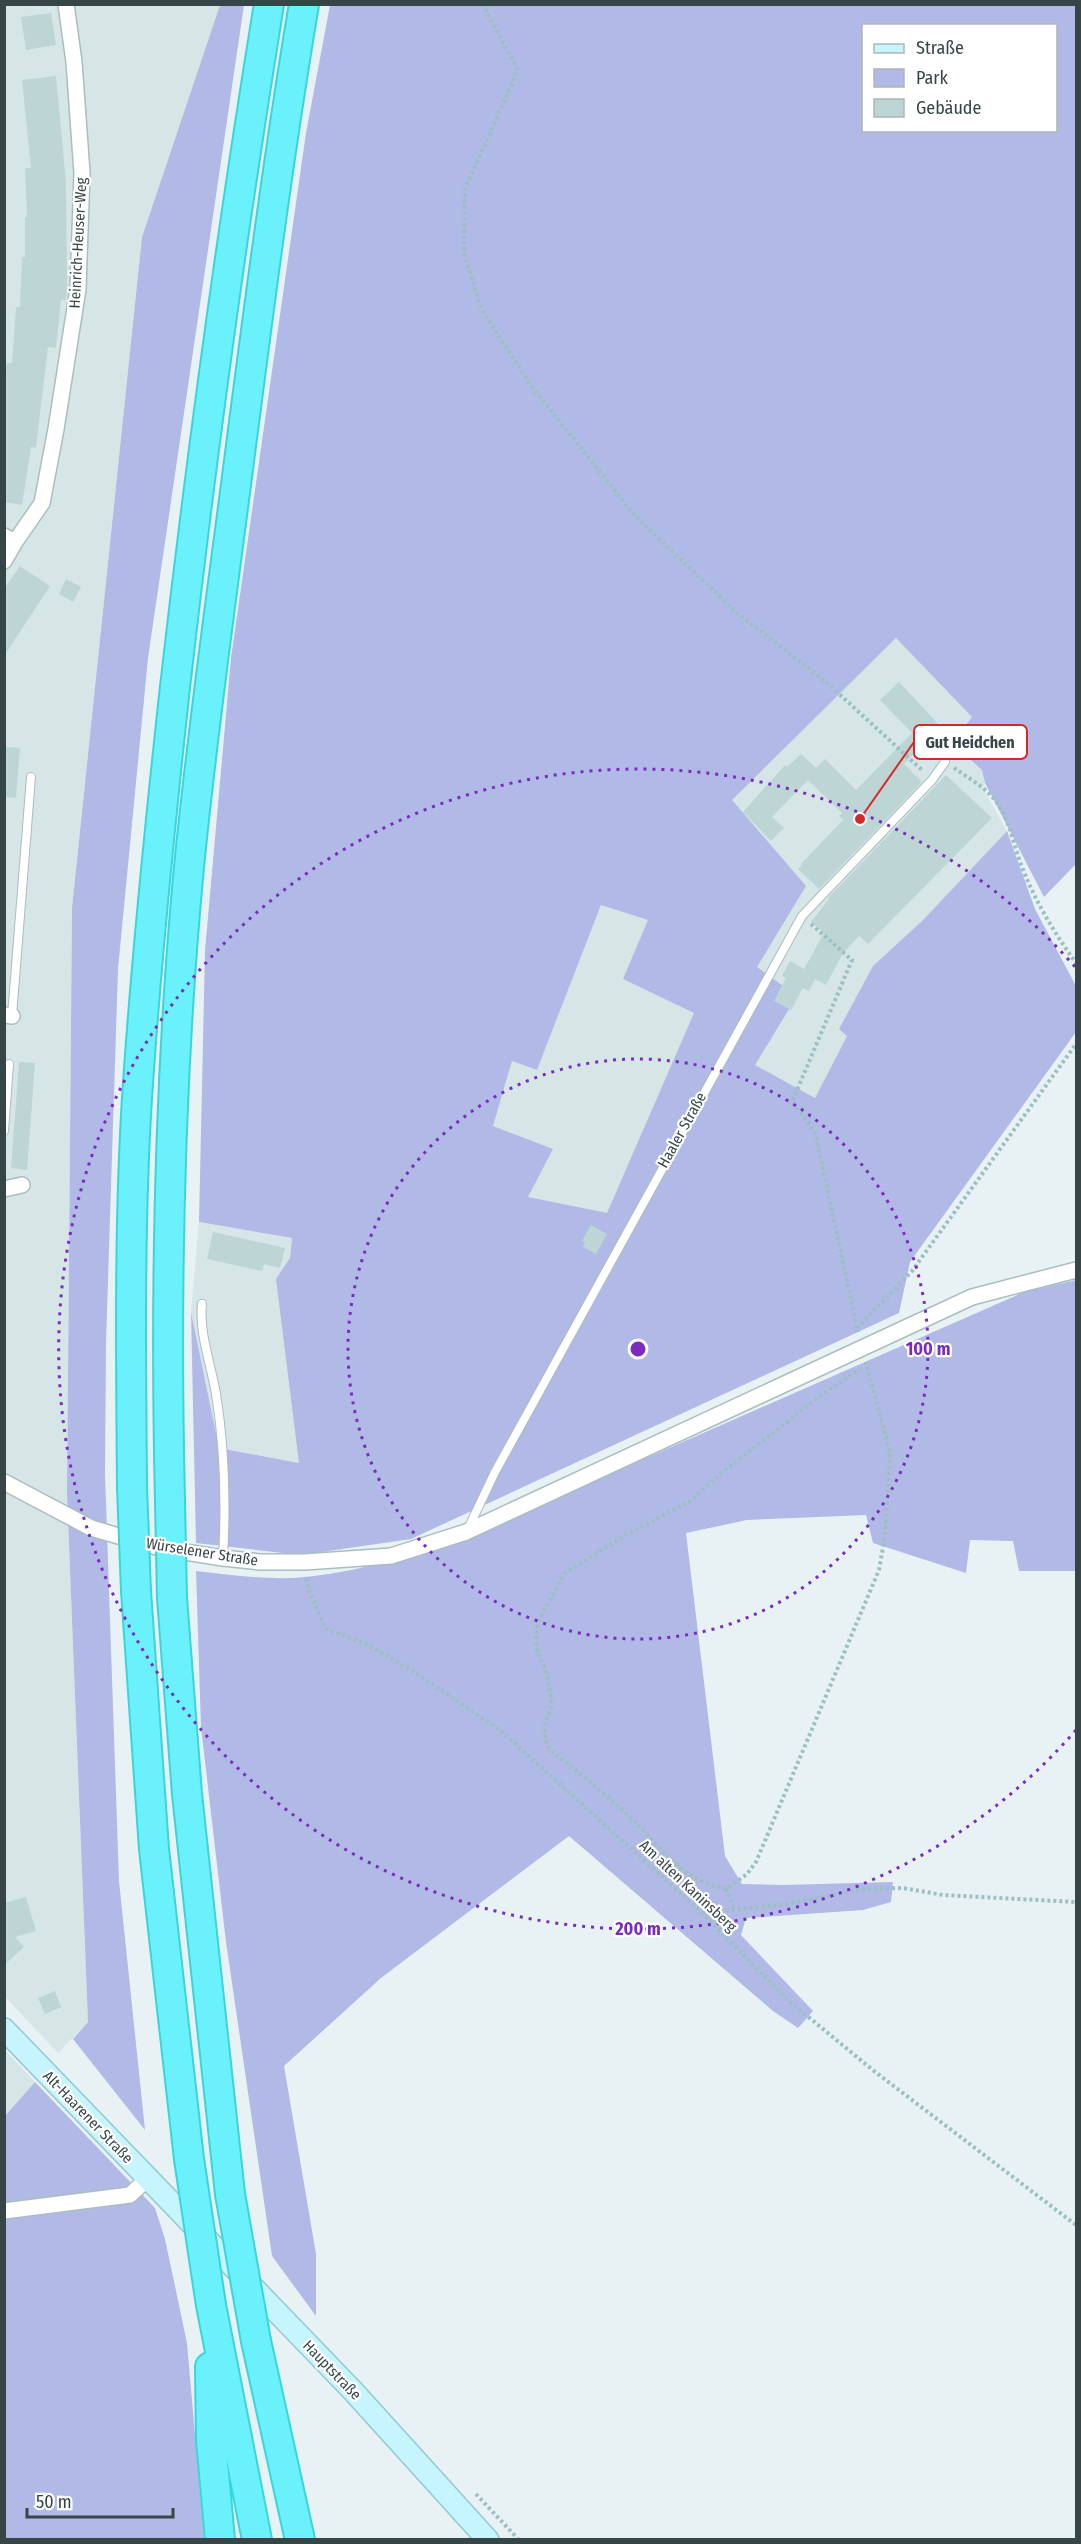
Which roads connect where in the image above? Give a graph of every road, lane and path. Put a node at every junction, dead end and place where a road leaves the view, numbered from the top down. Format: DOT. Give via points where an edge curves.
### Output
graph roads {
  1 [pos="66,4"];
  2 [pos="269,4"];
  3 [pos="304,4"];
  4 [pos="482,4"];
  5 [pos="10,539"];
  6 [pos="4,561"];
  7 [pos="945,762"];
  8 [pos="31,777"];
  9 [pos="932,780"];
  10 [pos="802,916"];
  11 [pos="1077,963"];
  12 [pos="8,1016"];
  13 [pos="1077,1044"];
  14 [pos="9,1064"];
  15 [pos="4,1131"];
  16 [pos="22,1185"];
  17 [pos="4,1190"];
  18 [pos="1077,1270"];
  19 [pos="202,1304"];
  20 [pos="857,1328"];
  21 [pos="860,1349"];
  22 [pos="867,1365"];
  23 [pos="4,1482"];
  24 [pos="466,1532"];
  25 [pos="223,1558"];
  26 [pos="305,1562"];
  27 [pos="726,1889"];
  28 [pos="1077,1902"];
  29 [pos="734,1908"];
  30 [pos="702,1913"];
  31 [pos="4,2029"];
  32 [pos="147,2179"];
  33 [pos="172,2204"];
  34 [pos="4,2211"];
  35 [pos="1077,2225"];
  36 [pos="211,2305"];
  37 [pos="220,2540"];
  38 [pos="257,2540"];
  39 [pos="300,2540"];
  40 [pos="488,2540"];
  1 -- 5 [label="street, Heinrich-Heuser-Weg" via="82,173 78,289 42,503"];
  2 -- 36 [label="highway, bridge" via="192,542 155,874 137,1101 131,1332 136,1591 154,1849 189,2159"];
  3 -- 39 [label="highway, bridge" via="280,145 189,868 173,1098 166,1337 172,1598 187,1794 230,2194 256,2341"];
  4 -- 9 [label="path" via="518,70 465,189 464,253 481,308 530,384 635,516 737,613 824,680"];
  5 -- 6 [label="street, Heinrich-Heuser-Weg"];
  7 -- 9 [label="lane, Haaler Straße"];
  7 -- 11 [label="path" via="983,788 999,805 1022,868 1048,921"];
  8 -- 12 [label="lane"];
  9 -- 10 [label="lane, Haaler Straße"];
  10 -- 20 [label="path" via="852,960 792,1102 815,1132"];
  10 -- 24 [label="lane, Haaler Straße"];
  13 -- 20 [label="path" via="912,1271"];
  14 -- 15 [label="lane"];
  16 -- 17 [label="street"];
  18 -- 21 [label="street" via="972,1298"];
  19 -- 25 [label="lane" via="201,1319 223,1450"];
  20 -- 21 [label="path"];
  21 -- 22 [label="path"];
  21 -- 24 [label="street"];
  22 -- 27 [label="path" via="890,1453 879,1570 756,1862 747,1875"];
  22 -- 27 [label="path" via="815,1400 689,1502 565,1573 539,1620 537,1650 551,1695 545,1722 550,1750 629,1816 675,1866 706,1884"];
  23 -- 25 [label="street, Würselener Straße" via="91,1528 160,1548"];
  24 -- 26 [label="street" via="391,1556"];
  25 -- 26 [label="street, Würselener Straße"];
  26 -- 30 [label="path, Am alten Kaninsberg" via="309,1591 326,1629 366,1644 500,1730"];
  27 -- 29 [label="path"];
  28 -- 29 [label="path" via="943,1895 903,1888 864,1889 786,1904"];
  29 -- 30 [label="path"];
  30 -- 35 [label="path, Am alten Kaninsberg" via="789,2001"];
  31 -- 32 [label="main road, Alt-Haarener Straße"];
  32 -- 33 [label="main road, Alt-Haarener Straße"];
  32 -- 34 [label="street" via="130,2195"];
  33 -- 40 [label="main road, Hauptstraße" via="353,2391"];
  36 -- 37 [label="highway" via="211,2440"];
  36 -- 38 [label="highway"];
}
